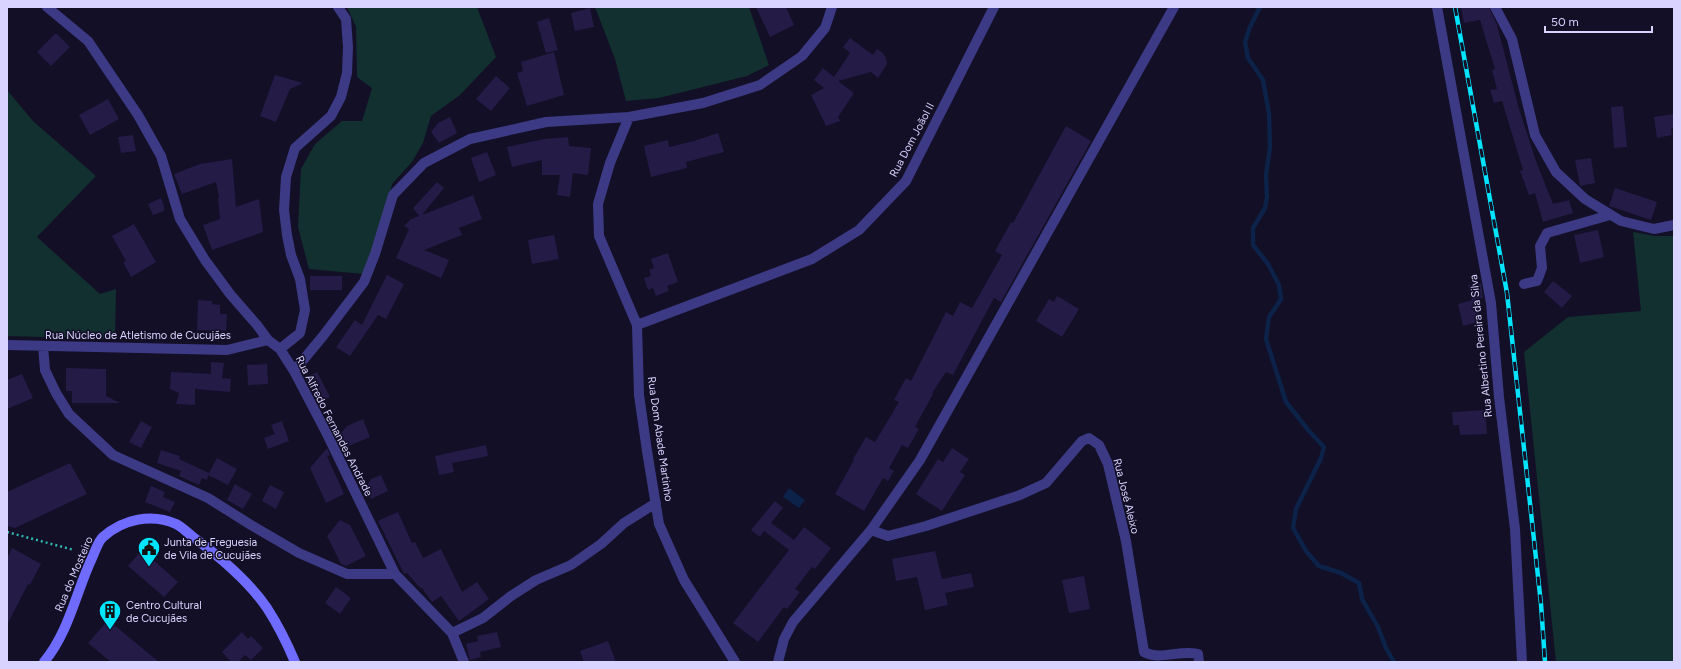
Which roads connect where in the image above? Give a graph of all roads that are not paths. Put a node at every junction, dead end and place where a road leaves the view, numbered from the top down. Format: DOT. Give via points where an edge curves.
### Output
graph roads {
  1 [pos="47,7"];
  2 [pos="338,7"];
  3 [pos="832,7"];
  4 [pos="994,7"];
  5 [pos="1174,7"];
  6 [pos="1437,7"];
  7 [pos="1495,7"];
  8 [pos="629,118"];
  9 [pos="1610,214"];
  10 [pos="1674,225"];
  11 [pos="1524,284"];
  12 [pos="637,325"];
  13 [pos="268,340"];
  14 [pos="7,345"];
  15 [pos="43,346"];
  16 [pos="280,349"];
  17 [pos="294,371"];
  18 [pos="656,502"];
  19 [pos="871,530"];
  20 [pos="395,574"];
  21 [pos="452,633"];
  22 [pos="44,662"];
  23 [pos="295,662"];
  24 [pos="464,662"];
  25 [pos="735,662"];
  26 [pos="778,662"];
  27 [pos="1200,662"];
  28 [pos="1522,662"];
  1 -- 13 [label="street, Rua Alfredo Fernandes Andrade" via="88,41 138,115 161,156 180,220 204,260"];
  2 -- 16 [label="street" via="346,19 348,47 347,72 341,97 331,116 295,148 286,177 284,210 287,235 291,256 300,279 305,310 300,333"];
  3 -- 8 [label="street" via="825,28 802,56 760,85 703,103"];
  4 -- 12 [label="street, Rua Dom Joãol II" via="906,181 859,230 812,260"];
  5 -- 19 [label="street" via="920,460"];
  6 -- 28 [label="street, Rua Albertino Pereira da Silva" via="1491,303 1515,529"];
  7 -- 9 [label="street" via="1512,39 1535,135 1556,172 1584,199"];
  8 -- 12 [label="street, Rua Dom Abade Martinho" via="610,163 598,204 599,236"];
  8 -- 17 [label="street" via="546,122 470,139 424,163 393,195 364,282"];
  9 -- 10 [label="street" via="1621,221 1654,229"];
  9 -- 11 [label="street" via="1547,233 1540,246 1542,268 1537,282"];
  12 -- 18 [label="street, Rua Dom Abade Martinho" via="639,395"];
  13 -- 15 [label="street, Rua Núcleo de Atletismo de Cucujães" via="227,350"];
  13 -- 16 [label="street, Rua Alfredo Fernandes Andrade"];
  14 -- 15 [label="street, Rua Núcleo de Atletismo de Cucujães"];
  15 -- 20 [label="street" via="45,370 69,414 114,455 208,498 299,553 347,574"];
  16 -- 17 [label="street, Rua Alfredo Fernandes Andrade"];
  17 -- 20 [label="street, Rua Alfredo Fernandes Andrade"];
  18 -- 21 [label="street" via="624,523 601,544 571,565 536,580 483,618"];
  18 -- 25 [label="street, Rua Dom Abade Martinho" via="659,524 684,580"];
  19 -- 26 [label="street" via="793,622 784,639"];
  19 -- 27 [label="street, Rua José Aleixo" via="888,536 1020,495 1046,483 1082,440 1089,438 1099,445 1108,464 1126,541 1144,652 1152,656 1190,652 1198,654"];
  20 -- 21 [label="street, Rua Alfredo Fernandes Andrade"];
  21 -- 24 [label="street, Rua Alfredo Fernandes Andrade"];
  22 -- 23 [label="main road, Rua do Mosteiro" via="64,631 102,537 129,521 155,518 177,524 240,577 266,607 282,632"];
}
